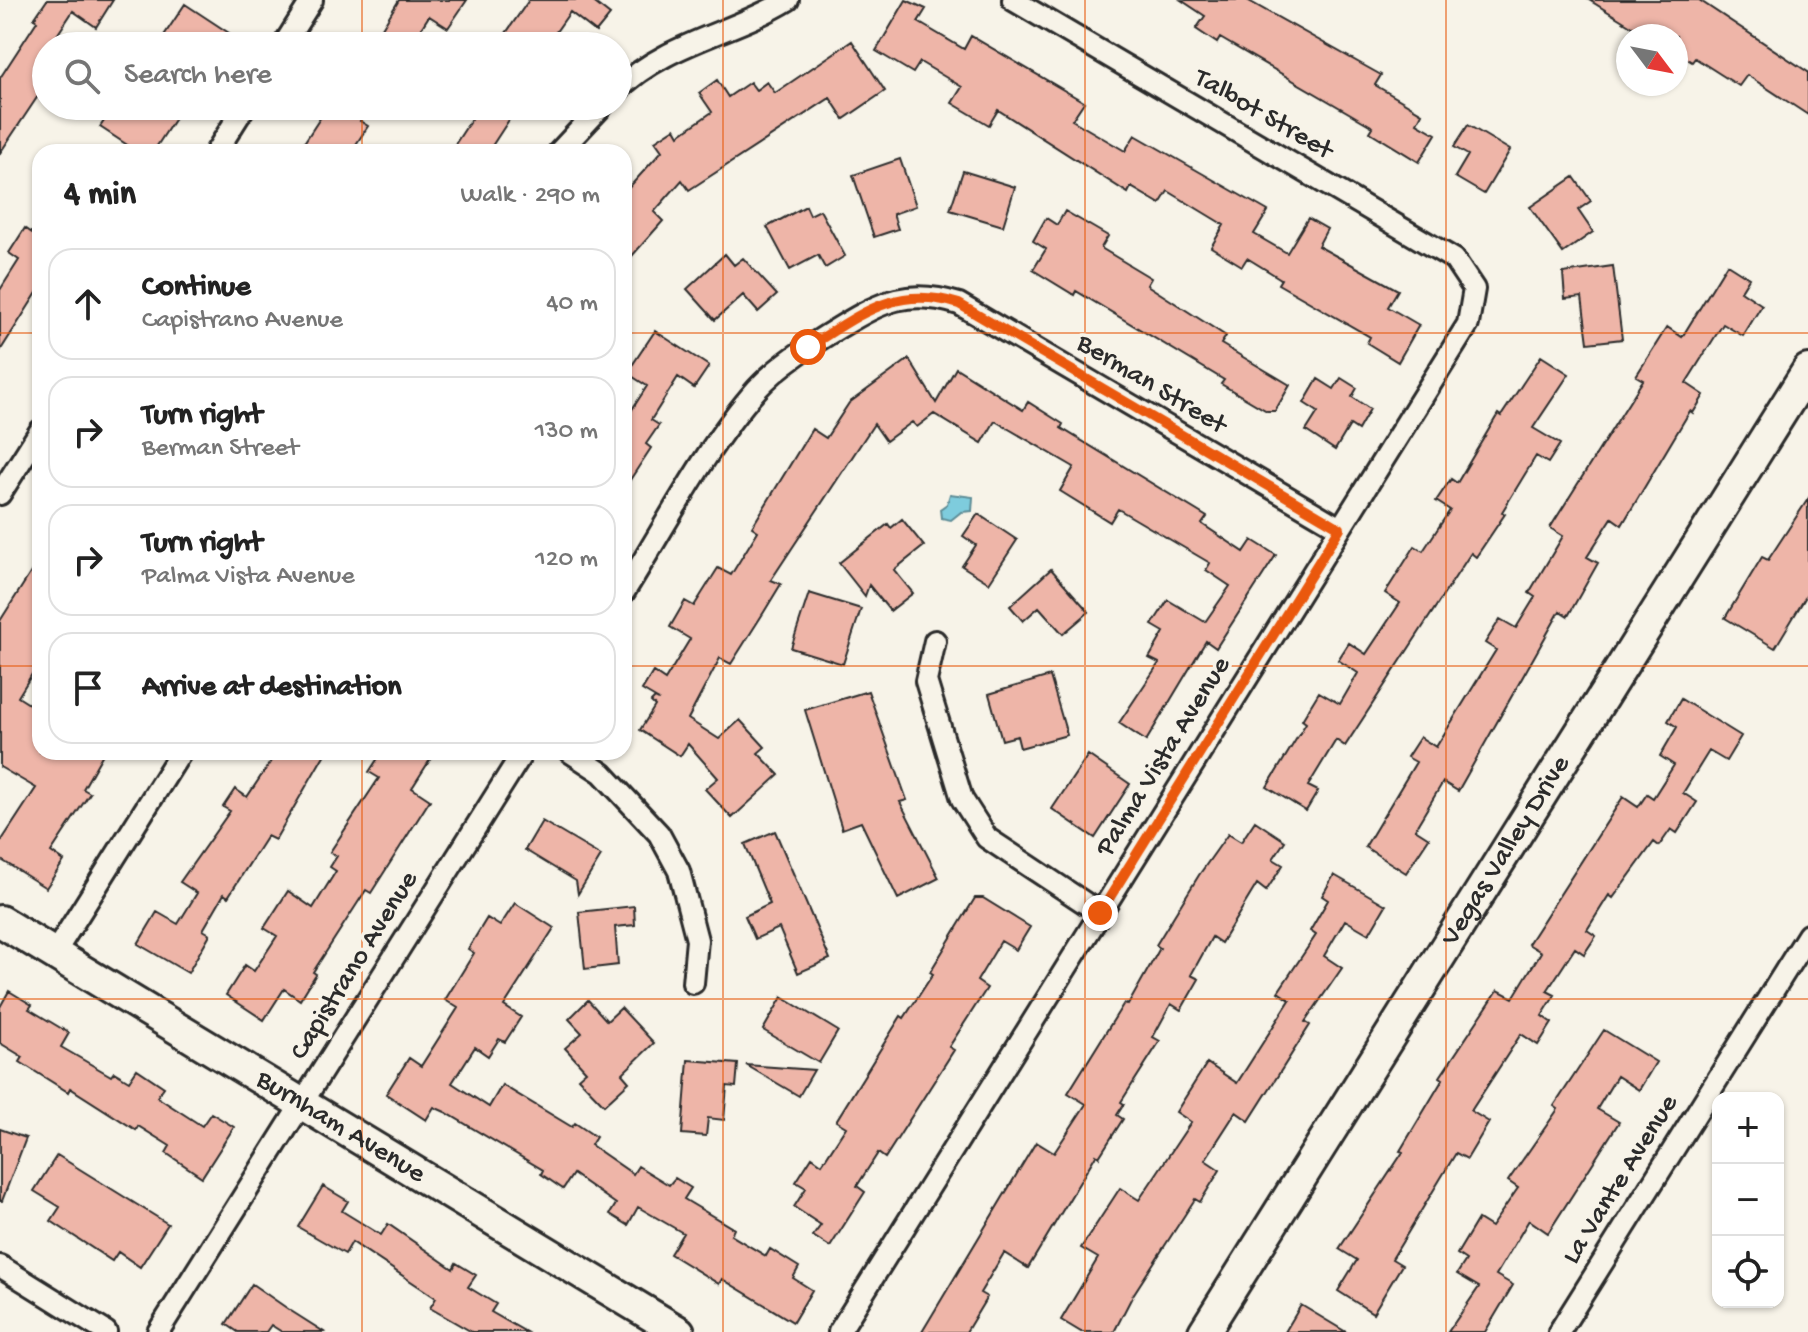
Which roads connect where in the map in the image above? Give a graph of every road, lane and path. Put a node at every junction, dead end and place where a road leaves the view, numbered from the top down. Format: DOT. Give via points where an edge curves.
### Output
graph roads {
  1 [pos="312,0"];
  2 [pos="788,0"];
  3 [pos="1013,0"];
  4 [pos="292,32"];
  5 [pos="632,80"];
  6 [pos="236,120"];
  7 [pos="589,120"];
  8 [pos="221,144"];
  9 [pos="566,144"];
  10 [pos="1474,289"];
  11 [pos="1808,370"];
  12 [pos="32,444"];
  13 [pos="0,494"];
  14 [pos="1340,528"];
  15 [pos="632,579"];
  16 [pos="935,641"];
  17 [pos="176,760"];
  18 [pos="518,760"];
  19 [pos="582,760"];
  20 [pos="1100,913"];
  21 [pos="0,921"];
  22 [pos="1808,935"];
  23 [pos="54,954"];
  24 [pos="693,983"];
  25 [pos="302,1104"];
  26 [pos="0,1266"];
  27 [pos="106,1332"];
  28 [pos="158,1332"];
  29 [pos="679,1332"];
  30 [pos="839,1332"];
  31 [pos="1204,1332"];
  32 [pos="1559,1332"];
  1 -- 4 [label="street"];
  2 -- 5 [label="street" via="666,56"];
  3 -- 10 [label="street, Talbot Street" via="1454,259"];
  6 -- 8 [label="street"];
  7 -- 9 [label="street"];
  10 -- 14 [label="street, Palma Vista Avenue" via="1468,324"];
  11 -- 31 [label="street, Vegas Valley Drive"];
  12 -- 13 [label="street"];
  14 -- 15 [label="street, Berman Street" via="959,304 932,295 904,296 868,310 808,347 758,387"];
  14 -- 20 [label="street, Palma Vista Avenue"];
  16 -- 20 [label="street" via="926,681 962,799 987,838"];
  17 -- 23 [label="street"];
  18 -- 25 [label="street, Capistrano Avenue"];
  19 -- 24 [label="street" via="602,773 659,834 679,871 697,940"];
  20 -- 30 [label="street, Palma Vista Avenue"];
  21 -- 23 [label="street, Burnham Avenue"];
  22 -- 32 [label="street, La Vante Avenue"];
  23 -- 25 [label="street, Burnham Avenue"];
  25 -- 28 [label="street, Capistrano Avenue"];
  25 -- 29 [label="street, Burnham Avenue"];
  26 -- 27 [label="street"];
}
